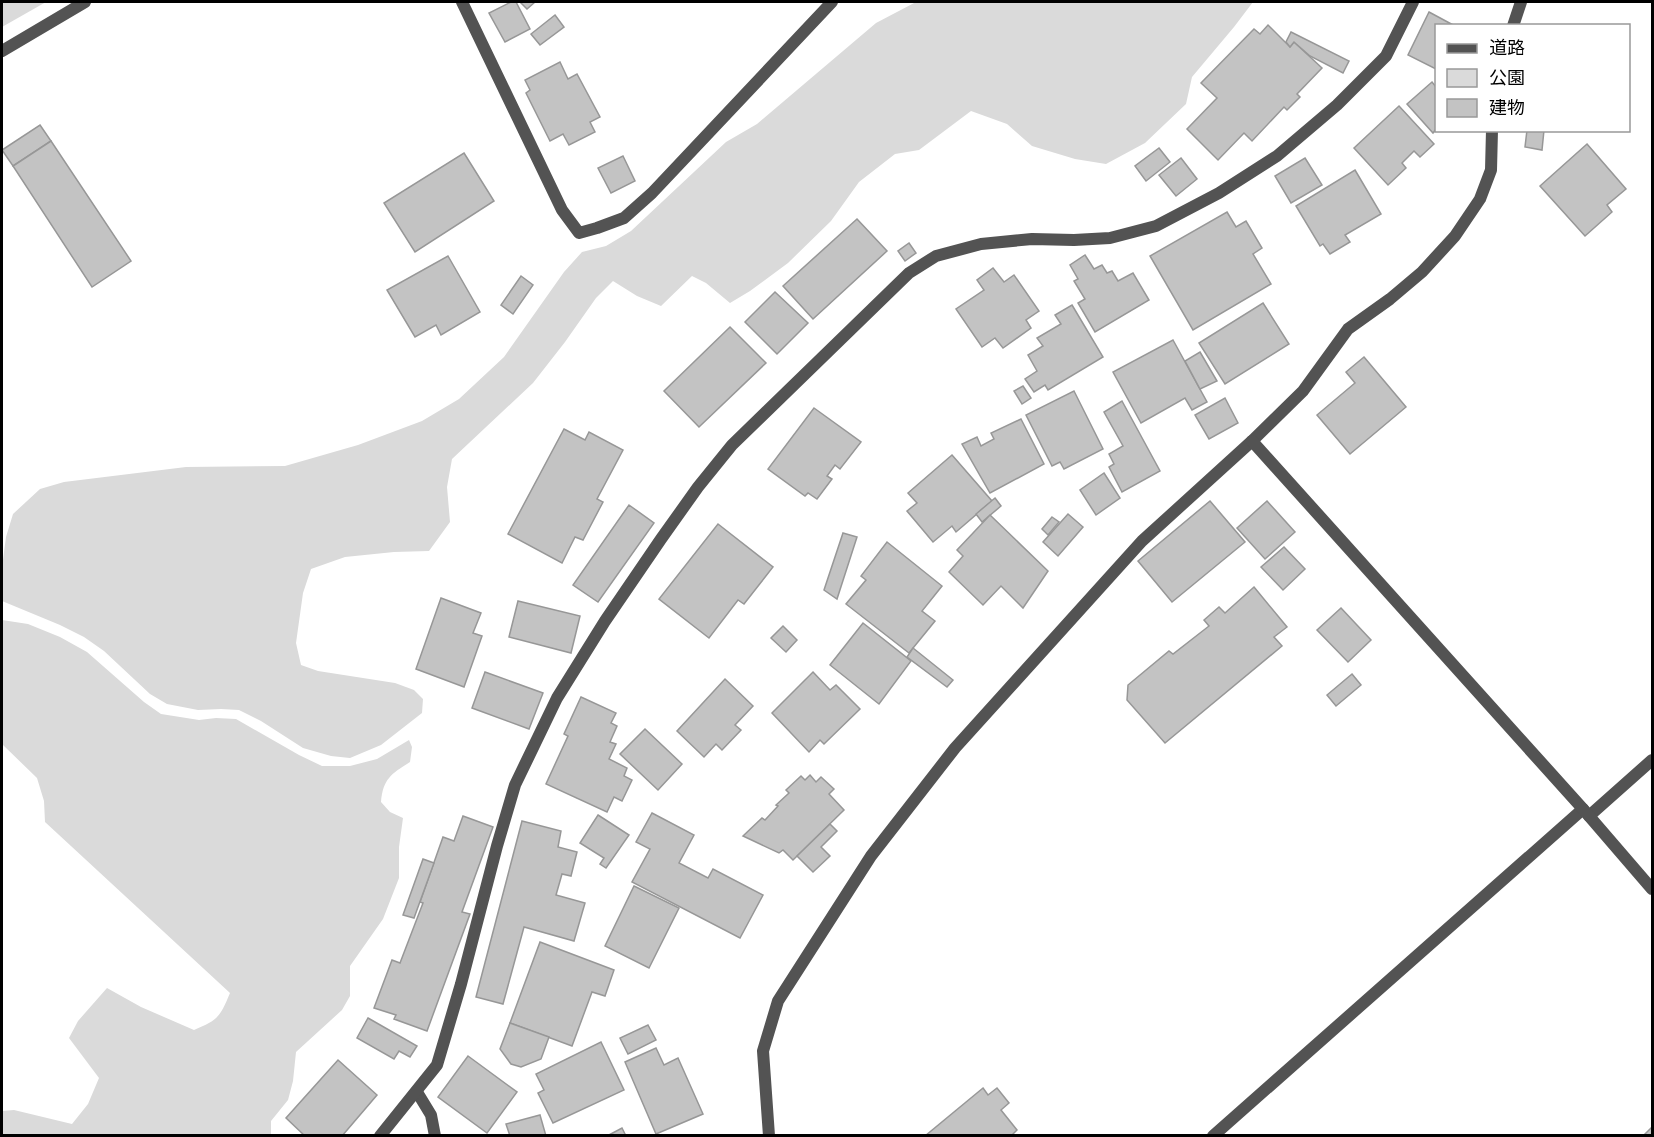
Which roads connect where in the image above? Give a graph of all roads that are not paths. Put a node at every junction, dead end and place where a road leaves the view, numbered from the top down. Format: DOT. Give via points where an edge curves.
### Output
graph roads {
  1 [pos="85,2"];
  2 [pos="462,2"];
  3 [pos="832,2"];
  4 [pos="1413,2"];
  5 [pos="1521,2"];
  6 [pos="1514,24"];
  7 [pos="2,51"];
  8 [pos="1492,132"];
  9 [pos="1252,441"];
  10 [pos="1653,760"];
  11 [pos="1586,813"];
  12 [pos="1653,889"];
  13 [pos="417,1092"];
  14 [pos="380,1136"];
  15 [pos="435,1136"];
  16 [pos="769,1136"];
  17 [pos="1213,1136"];
  1 -- 7 [label="street"];
  2 -- 3 [label="street" via="562,210 579,233 624,218 652,193"];
  4 -- 13 [label="street" via="1386,56 1278,156 1156,226 1110,238 1032,238 981,244 936,256 909,273 732,445 661,539 557,698 515,785 437,1065"];
  5 -- 6 [label="street"];
  8 -- 9 [label="street" via="1491,170 1480,199 1455,236 1422,273 1348,329 1303,391"];
  9 -- 11 [label="street"];
  9 -- 16 [label="street" via="1142,541 955,748 871,856 778,1001 763,1051"];
  10 -- 11 [label="street"];
  11 -- 12 [label="street"];
  11 -- 17 [label="street"];
  13 -- 14 [label="street"];
  13 -- 15 [label="street" via="431,1115"];
}
